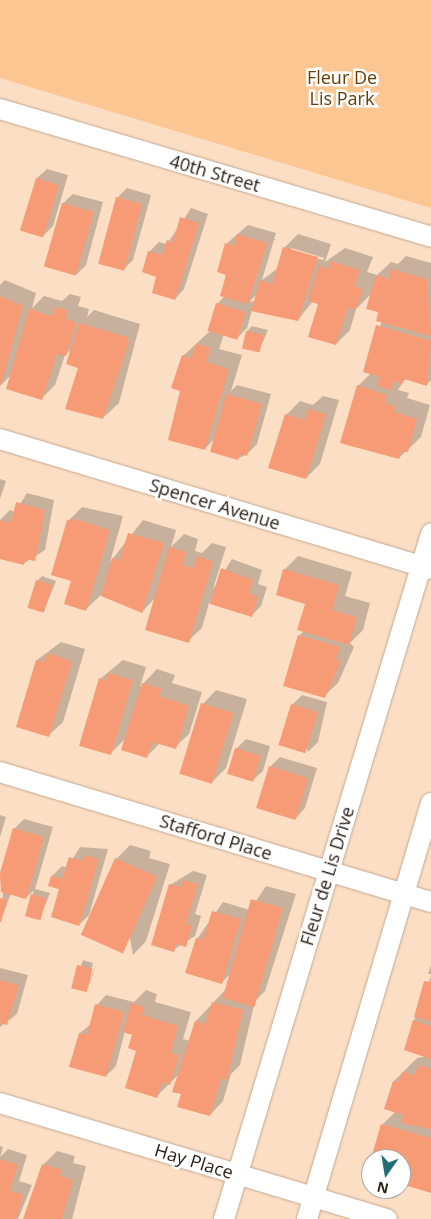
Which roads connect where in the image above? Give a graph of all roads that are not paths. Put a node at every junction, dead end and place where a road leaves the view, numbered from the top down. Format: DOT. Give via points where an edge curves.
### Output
graph roads {
  1 [pos="0,109"];
  2 [pos="431,237"];
  3 [pos="0,439"];
  4 [pos="431,534"];
  5 [pos="426,567"];
  6 [pos="0,772"];
  7 [pos="431,803"];
  8 [pos="329,871"];
  9 [pos="405,894"];
  10 [pos="431,902"];
  11 [pos="0,1103"];
  12 [pos="238,1174"];
  13 [pos="313,1197"];
  14 [pos="224,1219"];
  15 [pos="306,1219"];
  16 [pos="387,1219"];
  1 -- 2 [label="street, 40th Street"];
  3 -- 5 [label="street, Spencer Avenue"];
  4 -- 5 [label="street, Fleur de Lis Drive"];
  5 -- 8 [label="street, Fleur de Lis Drive"];
  6 -- 8 [label="street, Stafford Place"];
  7 -- 9 [label="street"];
  8 -- 9 [label="street, Stafford Place"];
  8 -- 12 [label="street, Fleur de Lis Drive"];
  9 -- 10 [label="street, Stafford Place"];
  9 -- 13 [label="street"];
  11 -- 12 [label="street, Hay Place"];
  12 -- 13 [label="street, Hay Place"];
  12 -- 14 [label="street, Fleur de Lis Drive"];
  13 -- 15 [label="street"];
  13 -- 16 [label="street, Hay Place"];
}
